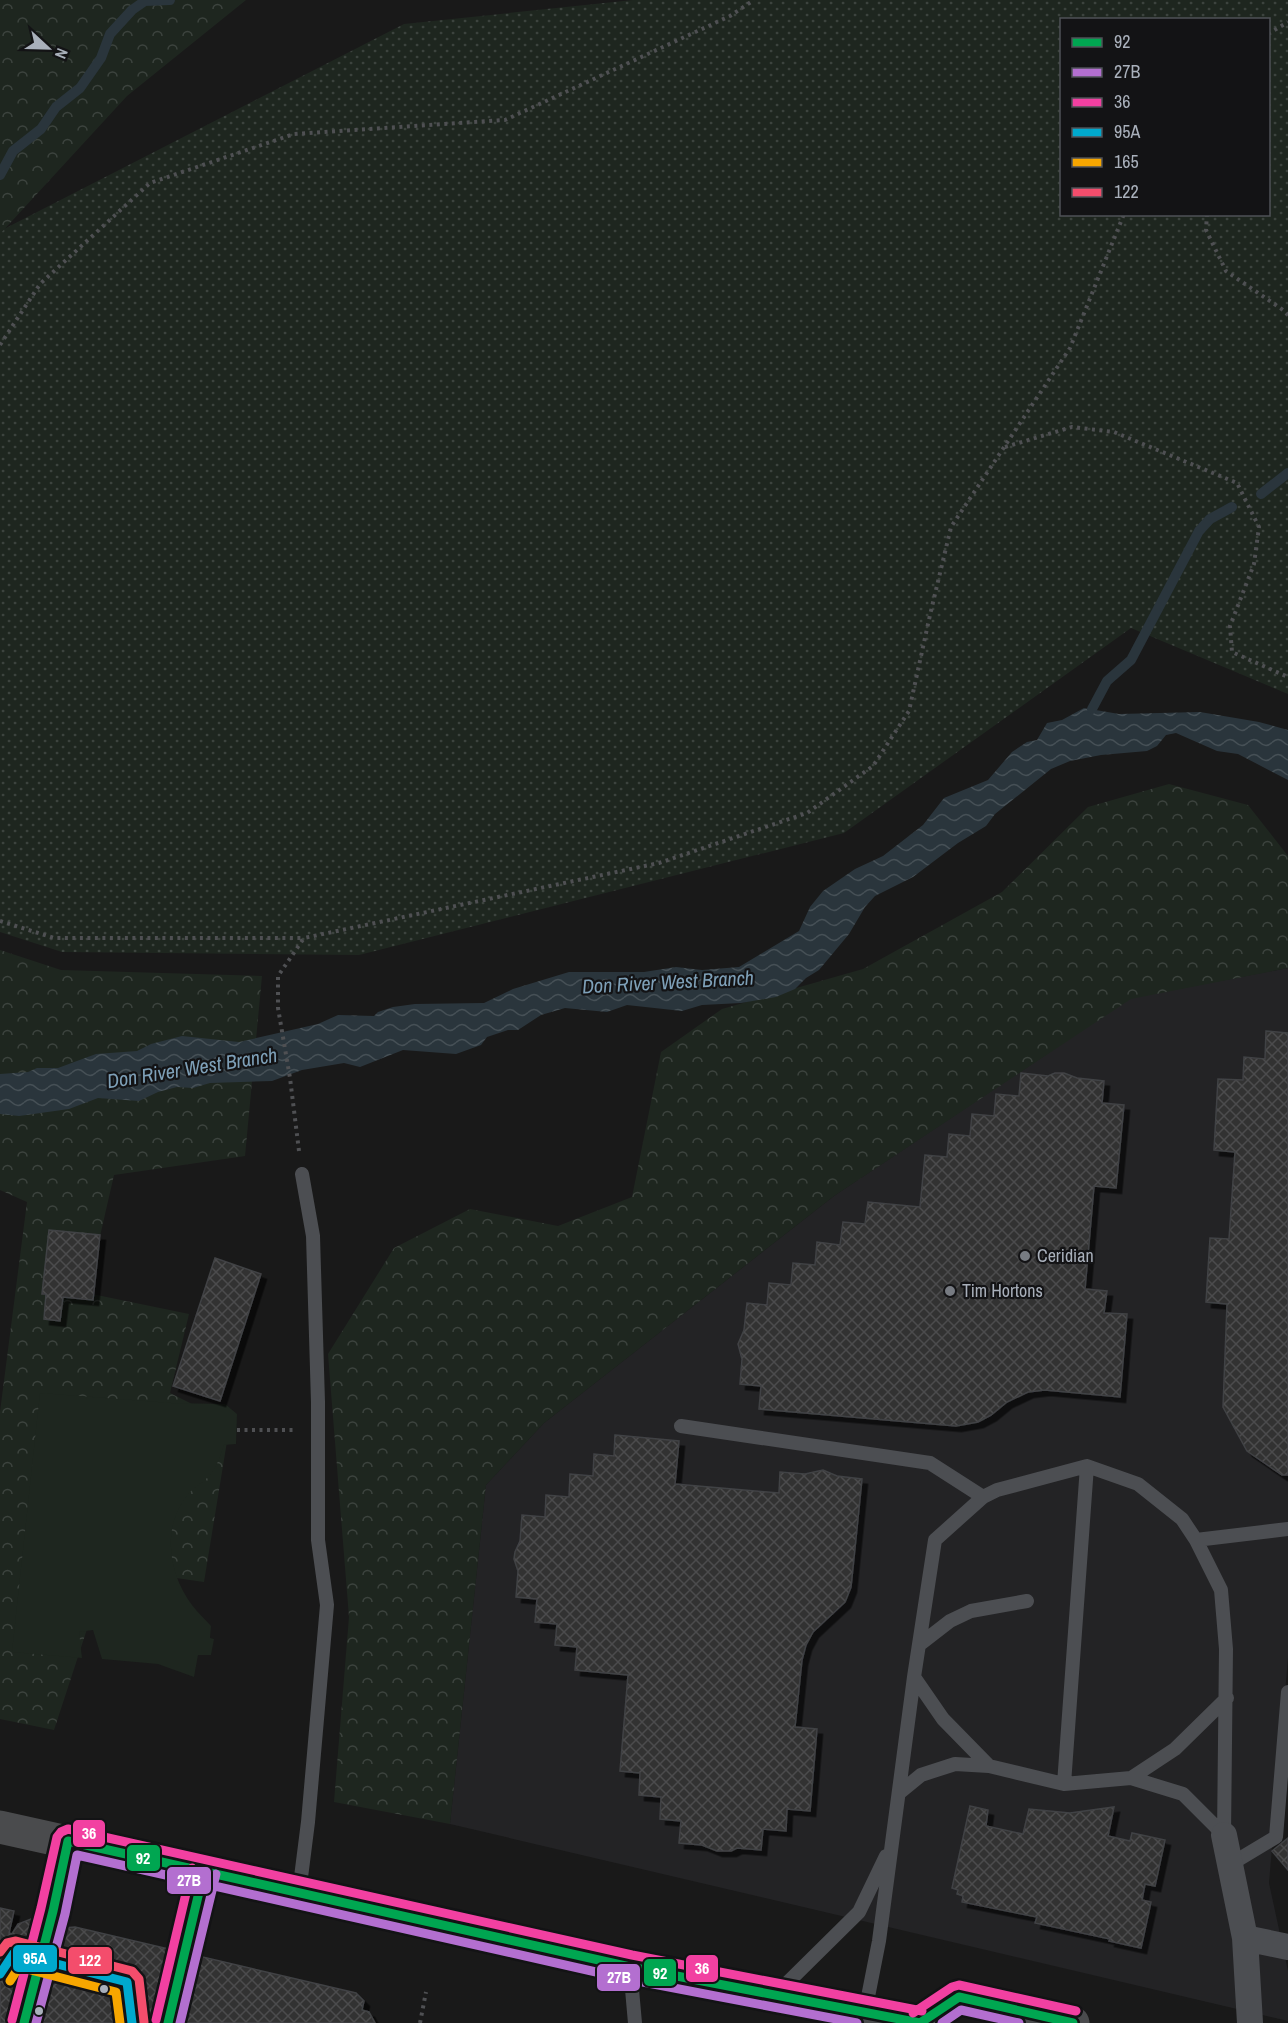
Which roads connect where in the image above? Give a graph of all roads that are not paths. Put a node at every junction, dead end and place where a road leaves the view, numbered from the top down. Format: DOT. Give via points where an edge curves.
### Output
graph roads {
  1 [pos="302,1174"];
  2 [pos="681,1426"];
  3 [pos="1087,1466"];
  4 [pos="983,1497"];
  5 [pos="1288,1529"];
  6 [pos="1196,1539"];
  7 [pos="1027,1601"];
  8 [pos="919,1645"];
  9 [pos="914,1677"];
  10 [pos="1288,1692"];
  11 [pos="1227,1698"];
  12 [pos="989,1766"];
  13 [pos="1131,1778"];
  14 [pos="1064,1784"];
  15 [pos="899,1793"];
  16 [pos="0,1827"];
  17 [pos="1224,1835"];
  18 [pos="68,1841"];
  19 [pos="892,1843"];
  20 [pos="1231,1864"];
  21 [pos="204,1872"];
  22 [pos="299,1893"];
  23 [pos="53,1911"];
  24 [pos="1245,1938"];
  25 [pos="188,1939"];
  26 [pos="1288,1947"];
  27 [pos="630,1967"];
  28 [pos="775,1995"];
  29 [pos="865,2012"];
  30 [pos="635,2023"];
  31 [pos="920,2023"];
  32 [pos="1073,2023"];
  33 [pos="1250,2023"];
  1 -- 22 [label="lane" via="313,1236 318,1540 327,1605"];
  2 -- 4 [label="lane" via="930,1463"];
  3 -- 4 [label="lane"];
  3 -- 6 [label="lane" via="1138,1484 1182,1519"];
  3 -- 14 [label="lane"];
  4 -- 8 [label="lane" via="935,1540"];
  5 -- 6 [label="lane"];
  6 -- 11 [label="lane" via="1221,1590"];
  7 -- 8 [label="lane" via="971,1611"];
  8 -- 9 [label="lane"];
  9 -- 12 [label="lane" via="943,1719"];
  9 -- 15 [label="lane"];
  10 -- 20 [label="lane" via="1276,1837"];
  11 -- 13 [label="lane" via="1176,1749"];
  11 -- 17 [label="lane"];
  12 -- 14 [label="lane"];
  12 -- 15 [label="lane" via="956,1764 941,1768 921,1775"];
  13 -- 14 [label="lane"];
  13 -- 17 [label="lane" via="1183,1794"];
  15 -- 19 [label="lane"];
  16 -- 18 [label="main road"];
  17 -- 20 [label="street"];
  18 -- 21 [label="main road"];
  18 -- 23 [label="lane"];
  19 -- 28 [label="lane" via="859,1912"];
  19 -- 29 [label="lane"];
  20 -- 24 [label="street"];
  21 -- 22 [label="main road"];
  21 -- 25 [label="lane"];
  22 -- 27 [label="main road"];
  24 -- 26 [label="street"];
  24 -- 33 [label="street"];
  27 -- 28 [label="main road"];
  27 -- 30 [label="lane"];
  28 -- 29 [label="main road"];
  29 -- 31 [label="main road"];
  31 -- 32 [label="main road" via="959,1997"];
}
